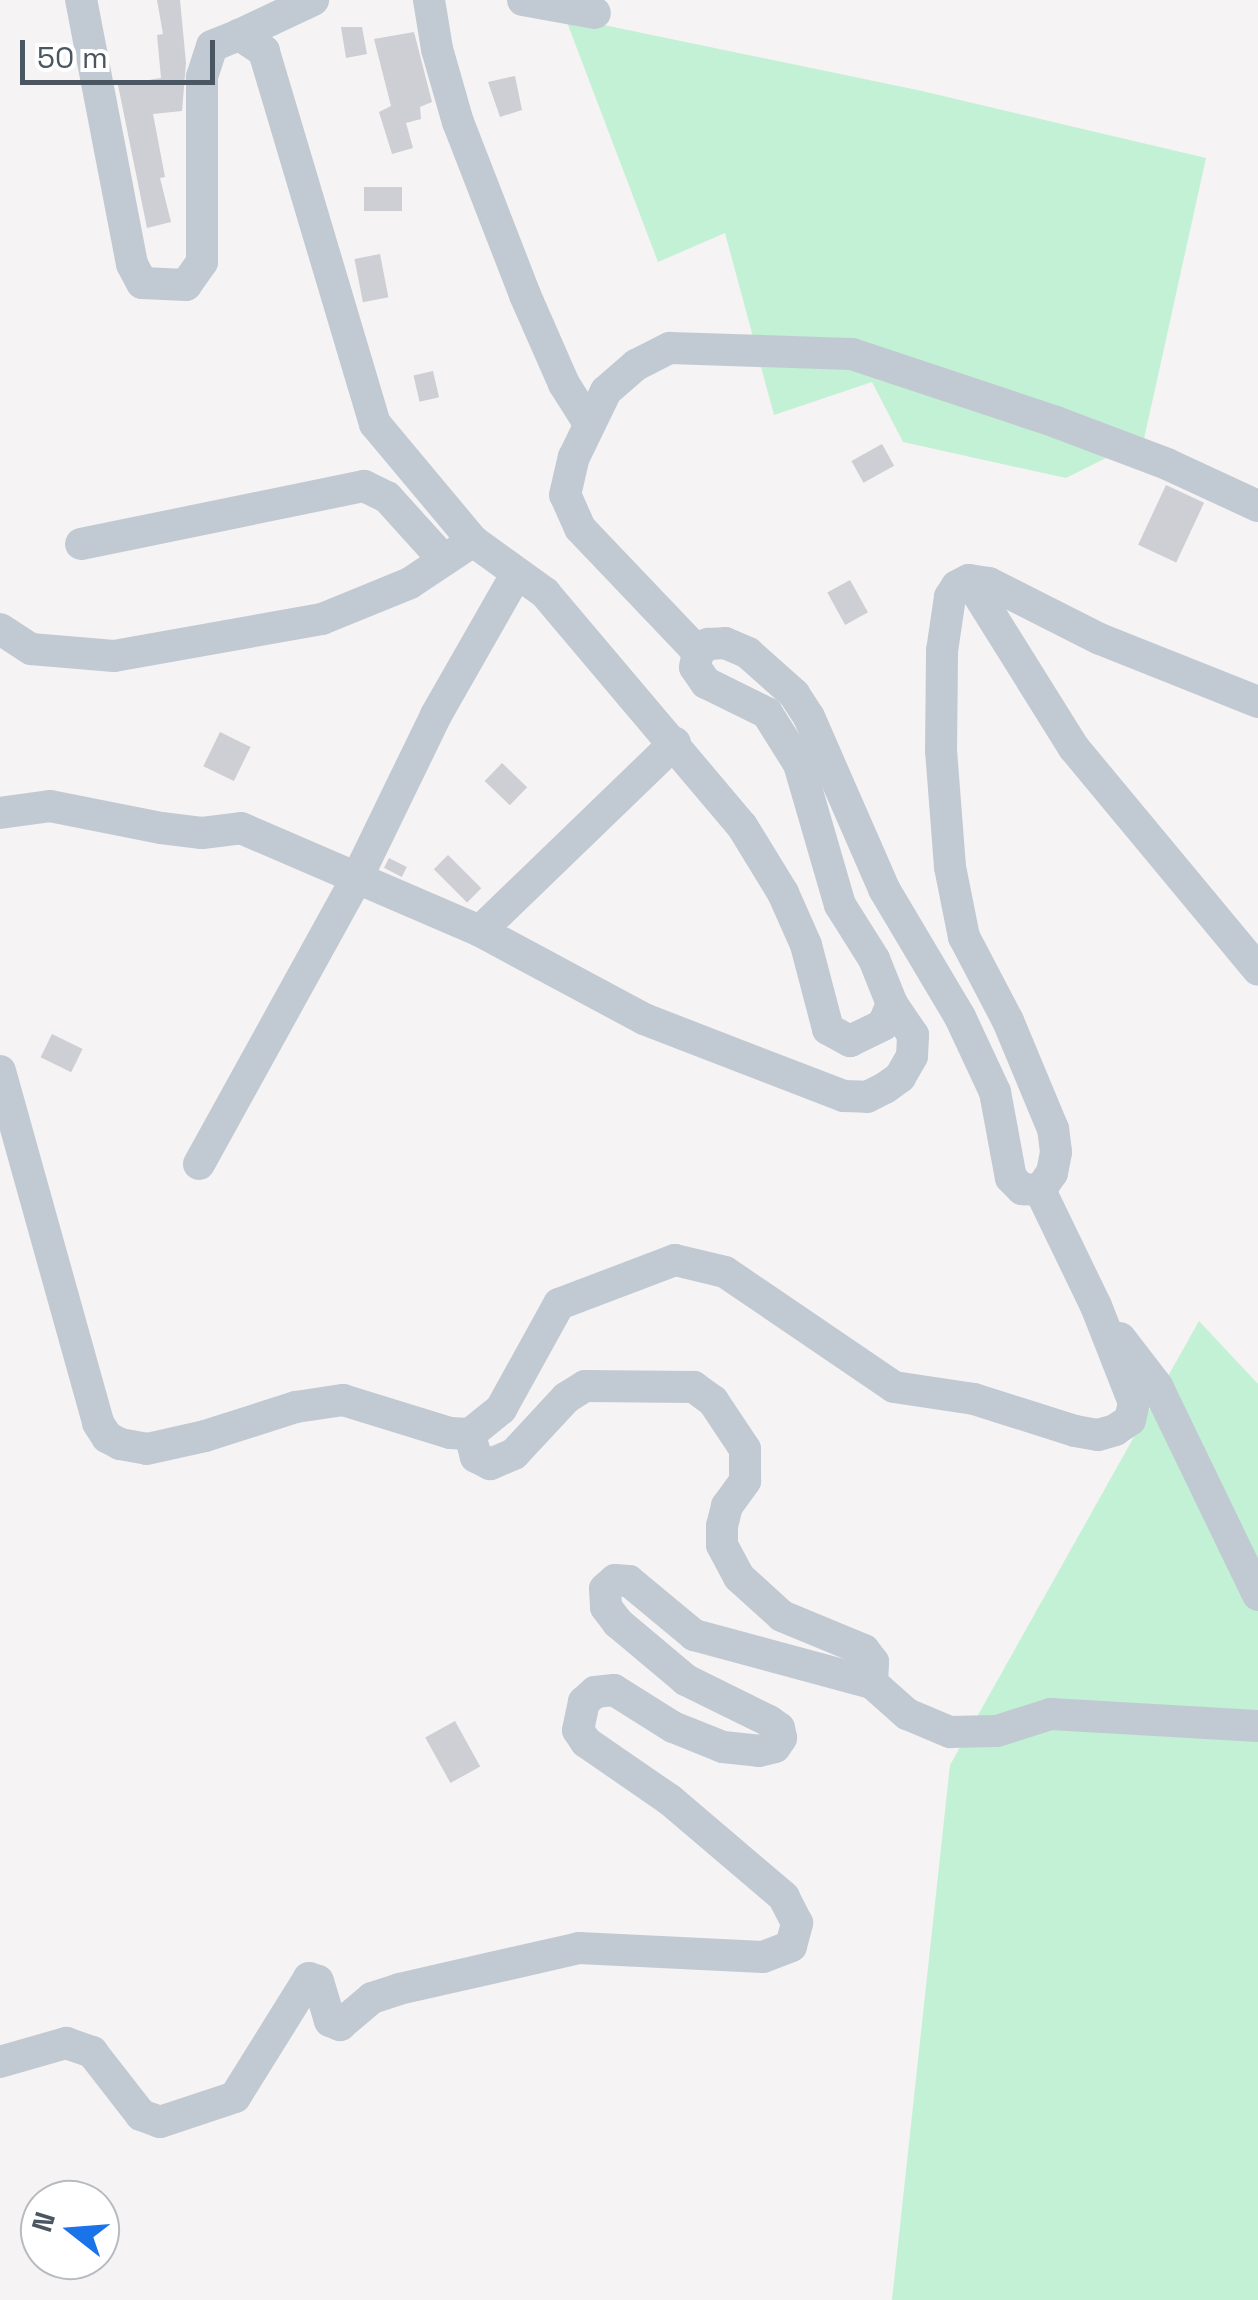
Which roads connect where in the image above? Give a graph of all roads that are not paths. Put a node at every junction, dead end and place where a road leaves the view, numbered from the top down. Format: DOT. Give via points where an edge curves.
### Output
graph roads {
  1 [pos="81,0"];
  2 [pos="313,0"];
  3 [pos="429,0"];
  4 [pos="522,0"];
  5 [pos="595,13"];
  6 [pos="239,35"];
  7 [pos="588,422"];
  8 [pos="1258,506"];
  9 [pos="473,541"];
  10 [pos="81,544"];
  11 [pos="444,560"];
  12 [pos="516,575"];
  13 [pos="970,580"];
  14 [pos="0,628"];
  15 [pos="698,652"];
  16 [pos="1258,702"];
  17 [pos="675,744"];
  18 [pos="0,814"];
  19 [pos="356,880"];
  20 [pos="480,930"];
  21 [pos="1258,970"];
  22 [pos="892,1004"];
  23 [pos="0,1071"];
  24 [pos="199,1164"];
  25 [pos="1040,1190"];
  26 [pos="1096,1306"];
  27 [pos="470,1434"];
  28 [pos="1258,1595"];
  29 [pos="872,1683"];
  30 [pos="1258,1726"];
  31 [pos="0,2062"];
  1 -- 6 [label="street" via="132,264 142,283 160,287 186,286 202,262 202,76 212,46"];
  2 -- 6 [label="street"];
  3 -- 7 [label="street" via="458,122 525,295"];
  4 -- 5 [label="street"];
  6 -- 9 [label="street" via="264,51 375,424"];
  7 -- 8 [label="street" via="620,377 670,348 852,354 1056,422"];
  7 -- 15 [label="street" via="565,496 572,512"];
  9 -- 11 [label="street"];
  9 -- 12 [label="street"];
  10 -- 11 [label="street" via="364,486 387,496"];
  11 -- 14 [label="street" via="322,620 114,656 32,649"];
  12 -- 17 [label="street" via="545,593"];
  12 -- 19 [label="street" via="436,715"];
  13 -- 16 [label="street" via="990,582 1100,639"];
  13 -- 21 [label="street" via="1074,748"];
  13 -- 25 [label="street" via="950,597 942,651 940,751 950,867 964,936 1053,1129 1052,1173"];
  15 -- 22 [label="street" via="695,667 706,684 767,714 799,764 840,905"];
  15 -- 25 [label="street" via="725,643 748,653 794,694 809,717 884,889 960,1017 995,1092 1011,1178 1022,1189"];
  17 -- 20 [label="street"];
  17 -- 22 [label="street" via="742,826 784,893 828,1029 850,1041 871,1034"];
  18 -- 19 [label="street" via="50,806 202,833 241,828"];
  19 -- 20 [label="street"];
  19 -- 24 [label="street"];
  20 -- 22 [label="street" via="644,1019 844,1096 867,1097 885,1088 912,1056 913,1034"];
  23 -- 27 [label="street" via="98,1423 108,1437 148,1448 343,1400"];
  25 -- 26 [label="street"];
  26 -- 27 [label="street" via="1134,1403 1130,1420 1098,1435 974,1399 894,1387 726,1272 675,1260 559,1304 500,1409"];
  26 -- 28 [label="street" via="1157,1386"];
  27 -- 29 [label="street" via="476,1457 490,1464 514,1454 585,1386 694,1387 713,1401 745,1449 744,1480 722,1526 722,1544 739,1577 782,1616 864,1650"];
  29 -- 30 [label="street" via="907,1714 950,1732 996,1731 1051,1714"];
  29 -- 31 [label="street" via="694,1635 629,1581 615,1580 605,1589 606,1607 618,1623 686,1680 779,1728 775,1747 724,1747 672,1727 614,1690 594,1692 584,1702 578,1730 784,1897 797,1923 791,1946 763,1957 578,1948 399,1989 372,1998 340,2025 330,2021 318,1980 308,1978 235,2097 160,2122 142,2116 92,2052 66,2044"];
}
